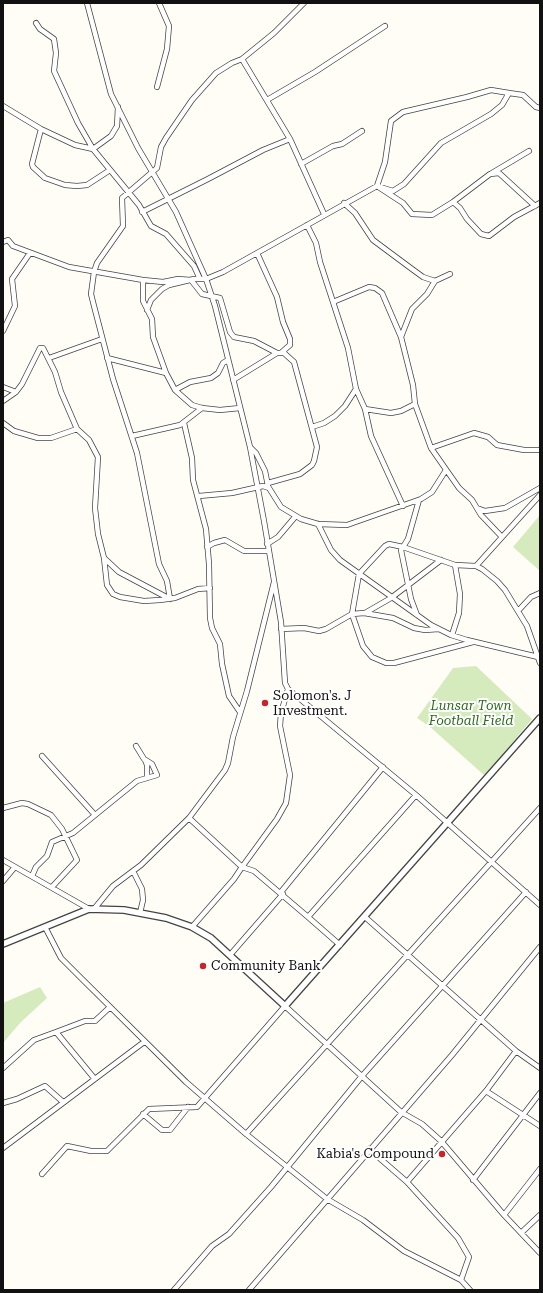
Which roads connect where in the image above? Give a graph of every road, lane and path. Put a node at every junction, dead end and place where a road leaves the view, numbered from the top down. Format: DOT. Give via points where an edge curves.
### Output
graph roads {
  1 [pos="87,3"];
  2 [pos="159,3"];
  3 [pos="304,3"];
  4 [pos="36,23"];
  5 [pos="385,26"];
  6 [pos="242,59"];
  7 [pos="157,87"];
  8 [pos="509,93"];
  9 [pos="267,100"];
  10 [pos="3,106"];
  11 [pos="118,107"];
  12 [pos="540,108"];
  13 [pos="41,129"];
  14 [pos="362,131"];
  15 [pos="290,139"];
  16 [pos="93,149"];
  17 [pos="529,151"];
  18 [pos="301,164"];
  19 [pos="110,170"];
  20 [pos="153,172"];
  21 [pos="490,174"];
  22 [pos="377,186"];
  23 [pos="128,191"];
  24 [pos="168,199"];
  25 [pos="453,202"];
  26 [pos="344,203"];
  27 [pos="540,203"];
  28 [pos="535,206"];
  29 [pos="142,212"];
  30 [pos="324,214"];
  31 [pos="306,225"];
  32 [pos="3,237"];
  33 [pos="5,241"];
  34 [pos="30,253"];
  35 [pos="257,253"];
  36 [pos="94,272"];
  37 [pos="450,274"];
  38 [pos="200,279"];
  39 [pos="206,279"];
  40 [pos="143,280"];
  41 [pos="191,280"];
  42 [pos="435,281"];
  43 [pos="212,296"];
  44 [pos="333,302"];
  45 [pos="147,310"];
  46 [pos="3,331"];
  47 [pos="401,337"];
  48 [pos="102,339"];
  49 [pos="280,353"];
  50 [pos="49,358"];
  51 [pos="107,358"];
  52 [pos="228,360"];
  53 [pos="166,373"];
  54 [pos="233,380"];
  55 [pos="3,387"];
  56 [pos="356,389"];
  57 [pos="175,390"];
  58 [pos="16,392"];
  59 [pos="3,401"];
  60 [pos="415,404"];
  61 [pos="202,408"];
  62 [pos="240,408"];
  63 [pos="365,409"];
  64 [pos="3,423"];
  65 [pos="184,423"];
  66 [pos="312,427"];
  67 [pos="77,430"];
  68 [pos="132,436"];
  69 [pos="250,447"];
  70 [pos="431,448"];
  71 [pos="540,450"];
  72 [pos="446,470"];
  73 [pos="267,485"];
  74 [pos="258,486"];
  75 [pos="540,488"];
  76 [pos="540,495"];
  77 [pos="199,496"];
  78 [pos="420,500"];
  79 [pos="403,506"];
  80 [pos="477,508"];
  81 [pos="295,516"];
  82 [pos="318,524"];
  83 [pos="502,537"];
  84 [pos="267,544"];
  85 [pos="207,547"];
  86 [pos="403,547"];
  87 [pos="269,551"];
  88 [pos="104,558"];
  89 [pos="441,560"];
  90 [pos="455,565"];
  91 [pos="476,566"];
  92 [pos="359,574"];
  93 [pos="275,581"];
  94 [pos="408,584"];
  95 [pos="210,588"];
  96 [pos="540,593"];
  97 [pos="391,598"];
  98 [pos="170,599"];
  99 [pos="518,611"];
  100 [pos="364,613"];
  101 [pos="352,614"];
  102 [pos="418,616"];
  103 [pos="281,629"];
  104 [pos="439,629"];
  105 [pos="452,635"];
  106 [pos="474,642"];
  107 [pos="538,657"];
  108 [pos="540,663"];
  109 [pos="288,689"];
  110 [pos="240,712"];
  111 [pos="540,718"];
  112 [pos="136,746"];
  113 [pos="42,756"];
  114 [pos="144,759"];
  115 [pos="383,767"];
  116 [pos="147,778"];
  117 [pos="416,795"];
  118 [pos="3,808"];
  119 [pos="540,810"];
  120 [pos="95,815"];
  121 [pos="189,818"];
  122 [pos="449,823"];
  123 [pos="67,836"];
  124 [pos="3,860"];
  125 [pos="492,861"];
  126 [pos="15,867"];
  127 [pos="242,867"];
  128 [pos="133,871"];
  129 [pos="32,876"];
  130 [pos="3,881"];
  131 [pos="52,887"];
  132 [pos="526,892"];
  133 [pos="282,893"];
  134 [pos="540,905"];
  135 [pos="91,909"];
  136 [pos="140,913"];
  137 [pos="308,917"];
  138 [pos="365,917"];
  139 [pos="45,927"];
  140 [pos="192,927"];
  141 [pos="3,944"];
  142 [pos="340,945"];
  143 [pos="540,947"];
  144 [pos="408,954"];
  145 [pos="230,955"];
  146 [pos="443,985"];
  147 [pos="286,1006"];
  148 [pos="110,1008"];
  149 [pos="482,1019"];
  150 [pos="56,1032"];
  151 [pos="144,1042"];
  152 [pos="327,1044"];
  153 [pos="516,1051"];
  154 [pos="3,1068"];
  155 [pos="540,1068"];
  156 [pos="362,1076"];
  157 [pos="94,1078"];
  158 [pos="486,1091"];
  159 [pos="540,1092"];
  160 [pos="204,1098"];
  161 [pos="63,1102"];
  162 [pos="3,1103"];
  163 [pos="188,1107"];
  164 [pos="401,1112"];
  165 [pos="143,1114"];
  166 [pos="523,1115"];
  167 [pos="540,1126"];
  168 [pos="246,1134"];
  169 [pos="441,1141"];
  170 [pos="3,1148"];
  171 [pos="369,1150"];
  172 [pos="286,1166"];
  173 [pos="540,1169"];
  174 [pos="42,1174"];
  175 [pos="473,1180"];
  176 [pos="406,1182"];
  177 [pos="328,1199"];
  178 [pos="540,1215"];
  179 [pos="504,1216"];
  180 [pos="521,1233"];
  181 [pos="540,1253"];
  182 [pos="461,1280"];
  183 [pos="174,1290"];
  184 [pos="249,1290"];
  185 [pos="470,1290"];
  1 -- 11 [label="street" via="107,80"];
  2 -- 7 [label="street" via="169,26 167,49"];
  3 -- 6 [label="street" via="274,33"];
  4 -- 16 [label="street" via="54,39 54,71"];
  5 -- 9 [label="street"];
  6 -- 9 [label="street"];
  6 -- 20 [label="street" via="221,69 200,89 166,138 161,147 157,168"];
  8 -- 12 [label="street" via="523,95"];
  8 -- 22 [label="street" via="502,105 491,114 441,143 404,184 393,191"];
  8 -- 22 [label="street" via="491,90 403,112 391,121 385,162"];
  9 -- 15 [label="street"];
  10 -- 13 [label="street"];
  11 -- 16 [label="street" via="117,126 111,136"];
  11 -- 20 [label="street"];
  13 -- 16 [label="street" via="75,145"];
  13 -- 19 [label="street" via="32,164 45,178 65,185 87,185"];
  14 -- 18 [label="street"];
  15 -- 18 [label="street"];
  15 -- 24 [label="street" via="263,150"];
  16 -- 19 [label="street"];
  17 -- 21 [label="street"];
  18 -- 30 [label="street"];
  19 -- 23 [label="street"];
  20 -- 23 [label="street"];
  20 -- 24 [label="street"];
  21 -- 25 [label="street"];
  21 -- 28 [label="street" via="499,174"];
  22 -- 25 [label="street" via="403,203 412,214 432,215"];
  22 -- 26 [label="street"];
  23 -- 29 [label="street"];
  23 -- 36 [label="street" via="122,198 123,226"];
  24 -- 29 [label="street"];
  24 -- 39 [label="street"];
  25 -- 28 [label="street" via="481,234 490,236 514,217"];
  26 -- 30 [label="street"];
  26 -- 42 [label="street" via="355,213 378,244 423,277"];
  27 -- 28 [label="street"];
  29 -- 38 [label="street" via="151,226 166,234 194,266"];
  30 -- 31 [label="street"];
  31 -- 35 [label="street"];
  31 -- 44 [label="street" via="316,243"];
  32 -- 33 [label="street"];
  33 -- 34 [label="street"];
  34 -- 36 [label="street" via="58,264"];
  34 -- 46 [label="street" via="12,279 15,306"];
  35 -- 39 [label="street"];
  35 -- 49 [label="street" via="277,297 290,339 290,345"];
  36 -- 40 [label="street"];
  36 -- 48 [label="street" via="92,294"];
  37 -- 42 [label="street"];
  38 -- 39 [label="street"];
  38 -- 41 [label="street"];
  39 -- 43 [label="street"];
  40 -- 41 [label="street"];
  40 -- 45 [label="street" via="143,302"];
  41 -- 43 [label="street" via="202,294"];
  41 -- 45 [label="street" via="162,289 150,300"];
  42 -- 47 [label="street" via="427,294 412,309"];
  43 -- 49 [label="street" via="220,298 230,332 234,337 254,341"];
  43 -- 52 [label="street"];
  44 -- 47 [label="street" via="370,287 375,288 382,293"];
  44 -- 56 [label="street" via="348,348"];
  45 -- 53 [label="street" via="152,319 152,337"];
  47 -- 60 [label="street"];
  48 -- 50 [label="street"];
  48 -- 51 [label="street"];
  49 -- 54 [label="street"];
  49 -- 66 [label="street" via="294,362"];
  50 -- 58 [label="street" via="43,348 40,348"];
  50 -- 67 [label="street"];
  51 -- 53 [label="street"];
  51 -- 68 [label="street" via="126,424"];
  52 -- 54 [label="street"];
  52 -- 57 [label="street" via="211,378 190,382"];
  53 -- 57 [label="street"];
  54 -- 62 [label="street"];
  55 -- 58 [label="street"];
  56 -- 63 [label="street"];
  56 -- 66 [label="street" via="346,406 335,416"];
  57 -- 61 [label="street" via="192,405"];
  58 -- 59 [label="street"];
  60 -- 63 [label="street" via="401,411 391,412"];
  60 -- 70 [label="street"];
  61 -- 62 [label="street" via="228,411"];
  61 -- 65 [label="street"];
  62 -- 69 [label="street"];
  63 -- 79 [label="street" via="371,436"];
  64 -- 67 [label="street" via="14,431 38,438 51,438"];
  65 -- 68 [label="street"];
  65 -- 77 [label="street" via="192,458 193,480"];
  66 -- 73 [label="street" via="317,447 312,465 300,474"];
  67 -- 88 [label="street" via="93,445 98,457 95,508"];
  68 -- 98 [label="street" via="159,564 167,581"];
  69 -- 73 [label="street" via="256,452 265,471"];
  69 -- 74 [label="street"];
  70 -- 71 [label="street" via="474,433 488,437 497,445"];
  70 -- 72 [label="street"];
  72 -- 78 [label="street" via="432,492"];
  72 -- 80 [label="street"];
  73 -- 74 [label="street"];
  73 -- 81 [label="street" via="281,507"];
  74 -- 77 [label="street" via="232,493"];
  74 -- 84 [label="street"];
  75 -- 80 [label="street" via="502,509 485,511"];
  76 -- 83 [label="street"];
  77 -- 85 [label="street"];
  78 -- 79 [label="street"];
  78 -- 86 [label="street"];
  79 -- 82 [label="street" via="352,524"];
  80 -- 83 [label="street"];
  81 -- 82 [label="street"];
  81 -- 84 [label="street" via="278,537"];
  82 -- 92 [label="street" via="334,554"];
  83 -- 91 [label="street"];
  84 -- 87 [label="street"];
  85 -- 87 [label="street" via="225,540 244,551"];
  85 -- 95 [label="street"];
  86 -- 89 [label="street"];
  86 -- 92 [label="street" via="388,545"];
  86 -- 94 [label="street" via="402,558"];
  87 -- 93 [label="street"];
  88 -- 98 [label="street" via="119,572"];
  88 -- 98 [label="street" via="107,585 113,594 144,601"];
  89 -- 90 [label="street"];
  89 -- 94 [label="street"];
  90 -- 91 [label="street"];
  90 -- 105 [label="street" via="460,594 459,613"];
  91 -- 99 [label="street" via="498,581"];
  92 -- 97 [label="street"];
  92 -- 101 [label="street"];
  93 -- 103 [label="street"];
  93 -- 110 [label="street"];
  94 -- 97 [label="street"];
  94 -- 102 [label="street"];
  95 -- 98 [label="street" via="198,589"];
  95 -- 110 [label="street" via="212,628 220,644 229,696"];
  96 -- 99 [label="street"];
  97 -- 100 [label="street"];
  97 -- 102 [label="street"];
  99 -- 107 [label="street" via="527,626"];
  100 -- 101 [label="street"];
  100 -- 104 [label="street" via="393,618 414,628"];
  101 -- 103 [label="street" via="319,631 304,628"];
  101 -- 106 [label="street" via="367,652 386,663"];
  102 -- 104 [label="street"];
  103 -- 109 [label="street" via="284,676"];
  104 -- 105 [label="street"];
  105 -- 106 [label="street"];
  106 -- 107 [label="street"];
  107 -- 108 [label="street"];
  109 -- 115 [label="street"];
  109 -- 127 [label="street" via="280,726 290,775 286,803"];
  110 -- 121 [label="street" via="228,763"];
  111 -- 122 [label="street"];
  112 -- 114 [label="street"];
  113 -- 120 [label="street"];
  114 -- 116 [label="street" via="147,765"];
  114 -- 116 [label="street" via="152,764 157,775"];
  115 -- 117 [label="street"];
  115 -- 133 [label="street"];
  116 -- 120 [label="street" via="124,790"];
  117 -- 122 [label="street"];
  117 -- 137 [label="street"];
  118 -- 123 [label="street" via="28,804 51,815"];
  119 -- 125 [label="street"];
  120 -- 123 [label="street"];
  121 -- 127 [label="street"];
  121 -- 128 [label="street"];
  122 -- 125 [label="street"];
  122 -- 138 [label="street"];
  123 -- 129 [label="street" via="52,842"];
  123 -- 131 [label="street" via="77,860"];
  124 -- 126 [label="street"];
  125 -- 132 [label="street"];
  125 -- 144 [label="street"];
  126 -- 129 [label="street"];
  126 -- 130 [label="street"];
  127 -- 133 [label="street" via="254,871"];
  127 -- 140 [label="street"];
  128 -- 135 [label="street" via="113,886"];
  128 -- 136 [label="street" via="142,889"];
  129 -- 131 [label="street"];
  131 -- 135 [label="street"];
  132 -- 134 [label="street"];
  132 -- 146 [label="street"];
  133 -- 137 [label="street"];
  133 -- 145 [label="street"];
  135 -- 136 [label="street" via="105,908"];
  135 -- 139 [label="street"];
  136 -- 140 [label="street"];
  137 -- 142 [label="street"];
  138 -- 142 [label="street"];
  138 -- 144 [label="street"];
  139 -- 141 [label="street"];
  139 -- 148 [label="street" via="61,958"];
  140 -- 145 [label="street" via="211,938"];
  142 -- 147 [label="street"];
  143 -- 149 [label="street"];
  144 -- 146 [label="street"];
  144 -- 152 [label="street"];
  145 -- 147 [label="street"];
  146 -- 149 [label="street"];
  146 -- 156 [label="street"];
  147 -- 152 [label="street"];
  147 -- 160 [label="street"];
  148 -- 150 [label="street" via="95,1021 85,1021"];
  148 -- 151 [label="street"];
  149 -- 153 [label="street"];
  149 -- 164 [label="street"];
  150 -- 154 [label="street" via="34,1040"];
  150 -- 157 [label="street"];
  151 -- 157 [label="street"];
  151 -- 160 [label="street"];
  152 -- 156 [label="street"];
  152 -- 168 [label="street"];
  153 -- 155 [label="street"];
  153 -- 158 [label="street"];
  156 -- 164 [label="street"];
  156 -- 172 [label="street"];
  157 -- 161 [label="street"];
  158 -- 166 [label="street"];
  158 -- 169 [label="street"];
  159 -- 166 [label="street"];
  160 -- 163 [label="street" via="197,1106"];
  160 -- 168 [label="street"];
  161 -- 162 [label="street" via="45,1086"];
  161 -- 170 [label="street"];
  163 -- 165 [label="street" via="149,1108"];
  163 -- 165 [label="street" via="170,1130 162,1130"];
  164 -- 169 [label="street" via="422,1124"];
  164 -- 171 [label="street"];
  165 -- 174 [label="street" via="107,1150 91,1151 67,1146"];
  166 -- 167 [label="street"];
  166 -- 175 [label="street"];
  168 -- 172 [label="street"];
  169 -- 175 [label="street"];
  169 -- 176 [label="street"];
  171 -- 176 [label="street"];
  171 -- 177 [label="street"];
  172 -- 177 [label="street"];
  172 -- 183 [label="street" via="271,1187 234,1228 218,1244 212,1246"];
  173 -- 179 [label="street"];
  175 -- 179 [label="street"];
  176 -- 182 [label="street" via="466,1250 469,1257"];
  177 -- 182 [label="street" via="363,1220 404,1251"];
  177 -- 184 [label="street"];
  178 -- 180 [label="street"];
  179 -- 180 [label="street"];
  180 -- 181 [label="street"];
  182 -- 185 [label="street"];
}
